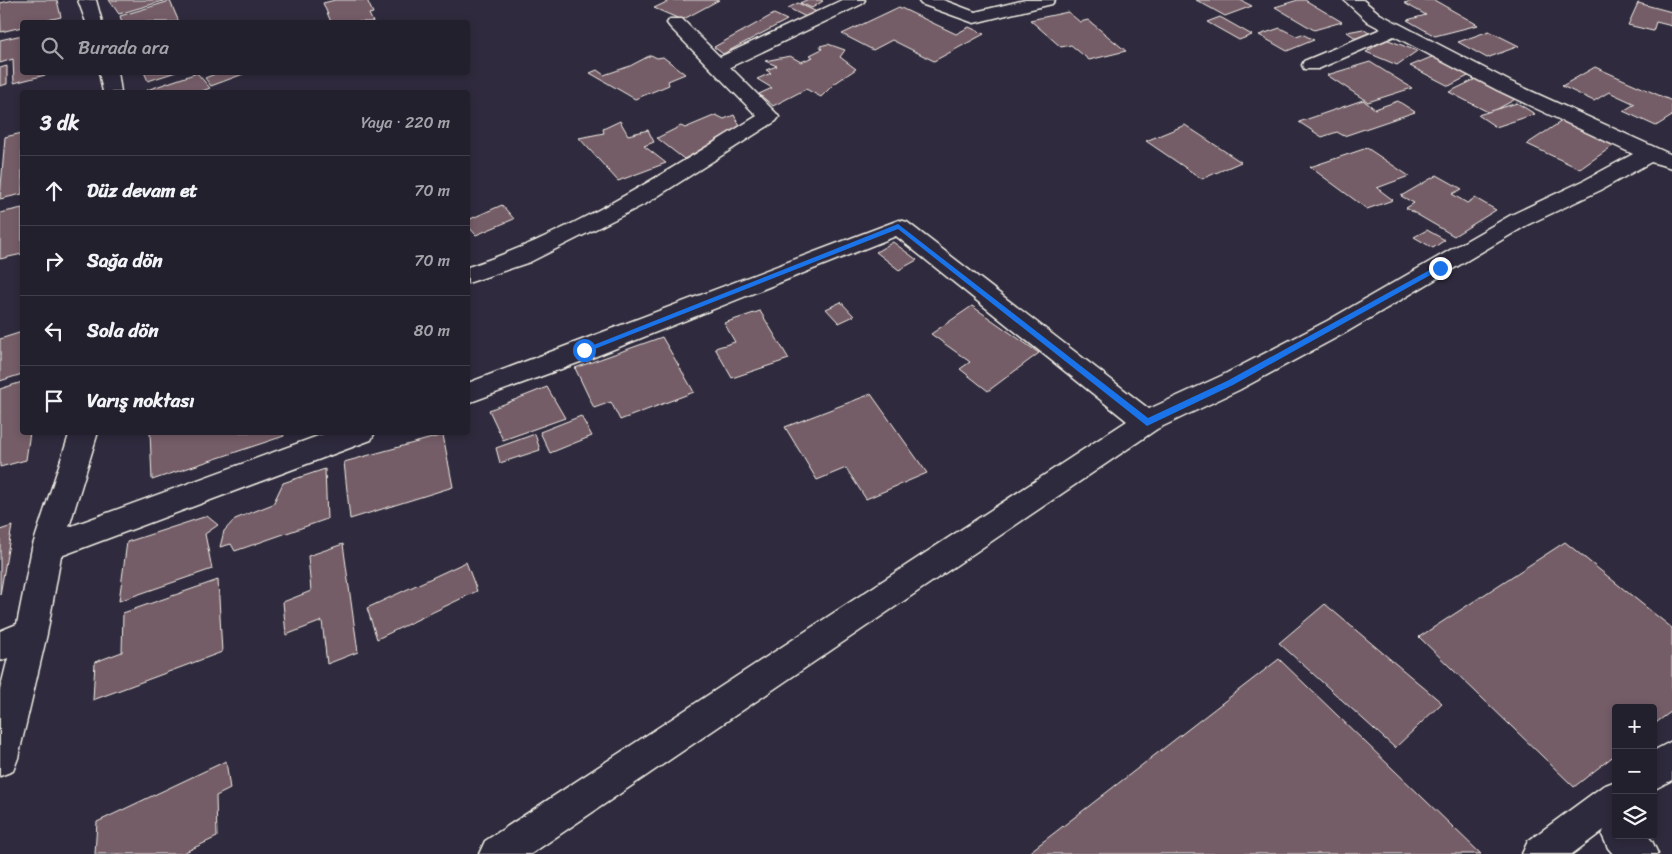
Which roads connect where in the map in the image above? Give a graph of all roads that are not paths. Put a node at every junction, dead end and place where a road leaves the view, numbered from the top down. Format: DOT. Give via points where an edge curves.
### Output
graph roads {
  1 [pos="87,0"];
  2 [pos="856,0"];
  3 [pos="927,0"];
  4 [pos="1046,0"];
  5 [pos="1353,0"];
  6 [pos="93,20"];
  7 [pos="676,23"];
  8 [pos="1395,29"];
  9 [pos="1311,65"];
  10 [pos="717,66"];
  11 [pos="109,75"];
  12 [pos="112,90"];
  13 [pos="1660,158"];
  14 [pos="470,274"];
  15 [pos="470,392"];
  16 [pos="1147,422"];
  17 [pos="83,435"];
  18 [pos="353,435"];
  19 [pos="46,548"];
  20 [pos="31,634"];
  21 [pos="0,646"];
  22 [pos="0,758"];
  23 [pos="1672,759"];
  24 [pos="1657,769"];
  25 [pos="1612,819"];
  26 [pos="1627,839"];
  27 [pos="498,854"];
  28 [pos="1541,854"];
  29 [pos="1638,854"];
  1 -- 6 [label="street"];
  2 -- 10 [label="street"];
  3 -- 4 [label="street" via="974,18"];
  5 -- 8 [label="street" via="1374,18"];
  7 -- 10 [label="street"];
  8 -- 9 [label="street"];
  8 -- 13 [label="street" via="1504,86"];
  10 -- 14 [label="street" via="769,117 639,198 522,257"];
  11 -- 12 [label="street"];
  13 -- 16 [label="street" via="1519,220 1422,278 1239,379"];
  15 -- 16 [label="street" via="594,347 898,226"];
  16 -- 27 [label="street"];
  17 -- 19 [label="street"];
  18 -- 19 [label="street"];
  19 -- 20 [label="street"];
  20 -- 21 [label="street"];
  20 -- 22 [label="street"];
  23 -- 24 [label="street"];
  25 -- 28 [label="street"];
  26 -- 29 [label="street"];
}
